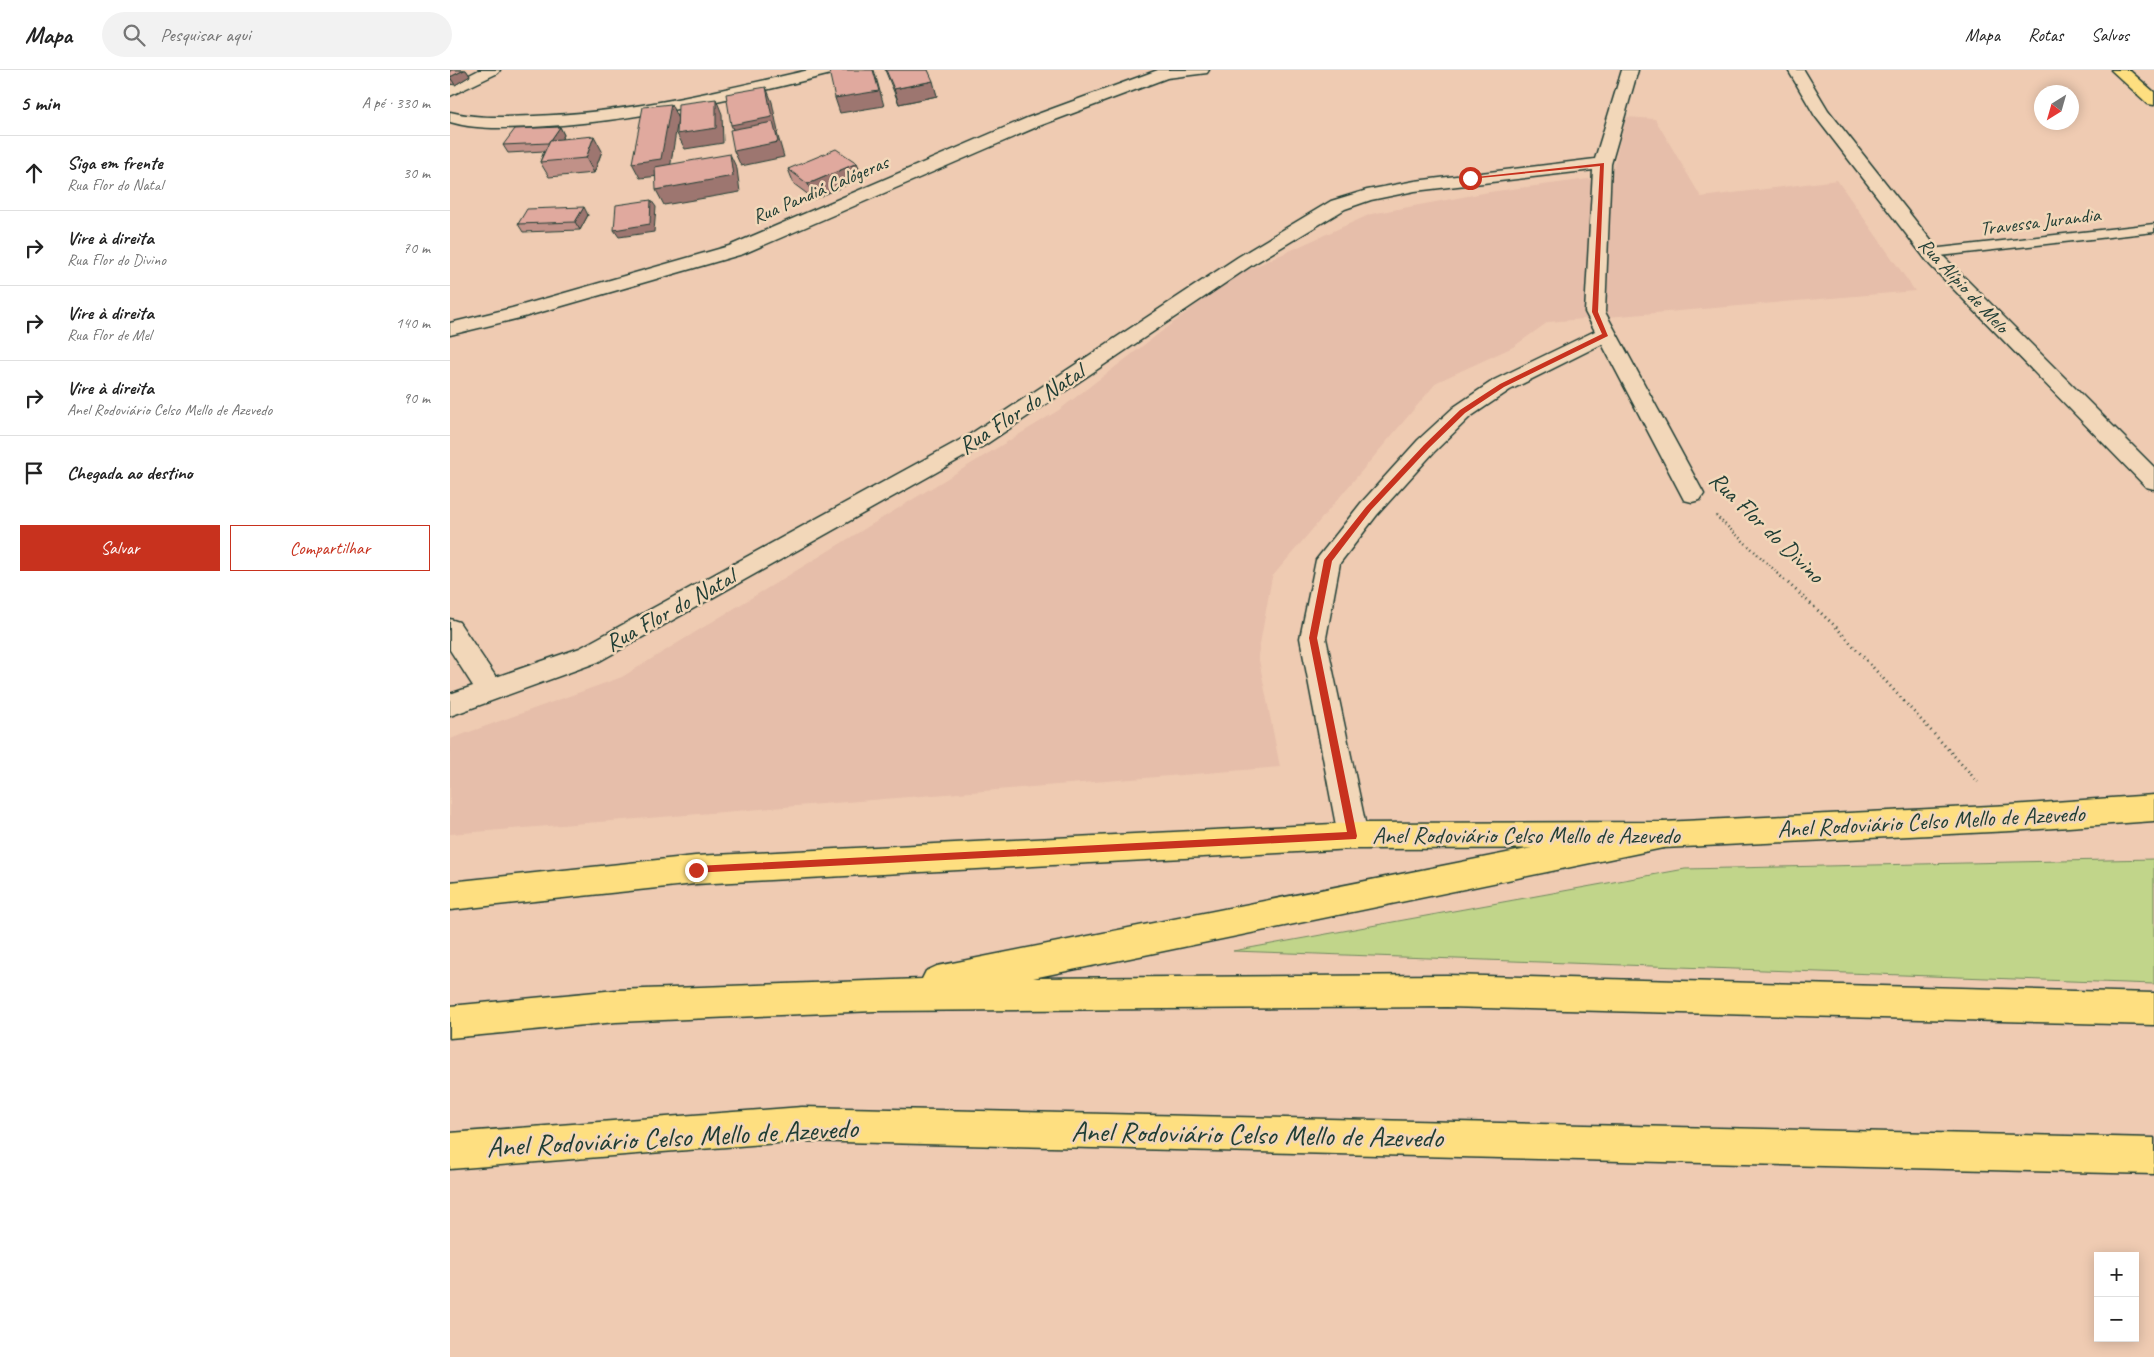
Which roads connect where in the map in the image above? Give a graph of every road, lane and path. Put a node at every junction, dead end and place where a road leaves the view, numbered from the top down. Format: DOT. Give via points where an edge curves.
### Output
graph roads {
  1 [pos="492,70"];
  2 [pos="829,70"];
  3 [pos="1200,70"];
  4 [pos="1630,70"];
  5 [pos="1796,70"];
  6 [pos="2119,70"];
  7 [pos="1157,72"];
  8 [pos="450,91"];
  9 [pos="2154,100"];
  10 [pos="450,117"];
  11 [pos="1602,164"];
  12 [pos="2154,228"];
  13 [pos="1931,253"];
  14 [pos="450,329"];
  15 [pos="1606,334"];
  16 [pos="2154,481"];
  17 [pos="1692,494"];
  18 [pos="450,629"];
  19 [pos="490,690"];
  20 [pos="450,705"];
  21 [pos="2154,808"];
  22 [pos="2011,818"];
  23 [pos="1663,835"];
  24 [pos="1352,836"];
  25 [pos="450,896"];
  26 [pos="875,995"];
  27 [pos="2154,1009"];
  28 [pos="450,1022"];
  29 [pos="450,1151"];
  30 [pos="2154,1156"];
  1 -- 8 [label="street"];
  2 -- 10 [label="street" via="723,95 629,112 544,122"];
  3 -- 7 [label="street, Rua Pandiá Calógeras"];
  4 -- 11 [label="street, Rua Flor do Divino"];
  5 -- 13 [label="street, Rua Alípio de Melo" via="1822,112"];
  6 -- 9 [label="main road"];
  7 -- 14 [label="street, Rua Pandiá Calógeras" via="736,250"];
  11 -- 15 [label="street, Rua Flor do Divino" via="1595,312"];
  11 -- 19 [label="street, Rua Flor do Natal" via="1415,186 1367,195 1338,205 1245,261 977,440 589,655"];
  12 -- 13 [label="lane, Travessa Jurandia"];
  13 -- 16 [label="street, Rua Alípio de Melo"];
  15 -- 17 [label="street, Rua Flor do Divino"];
  15 -- 24 [label="street" via="1502,385 1462,412 1368,509 1328,560 1313,638"];
  17 -- 22 [label="path, Rua Flor do Divino" via="1835,626"];
  18 -- 19 [label="street"];
  19 -- 20 [label="street, Rua Flor do Natal"];
  21 -- 22 [label="main road, Anel Rodoviário Celso Mello de Azevedo"];
  22 -- 23 [label="main road, Anel Rodoviário Celso Mello de Azevedo"];
  23 -- 24 [label="main road, Anel Rodoviário Celso Mello de Azevedo"];
  23 -- 26 [label="main road"];
  24 -- 25 [label="main road, Anel Rodoviário Celso Mello de Azevedo" via="696,870"];
  26 -- 27 [label="main road" via="1447,991"];
  26 -- 28 [label="main road" via="616,1006"];
  29 -- 30 [label="main road, Anel Rodoviário Celso Mello de Azevedo" via="802,1124"];
}
